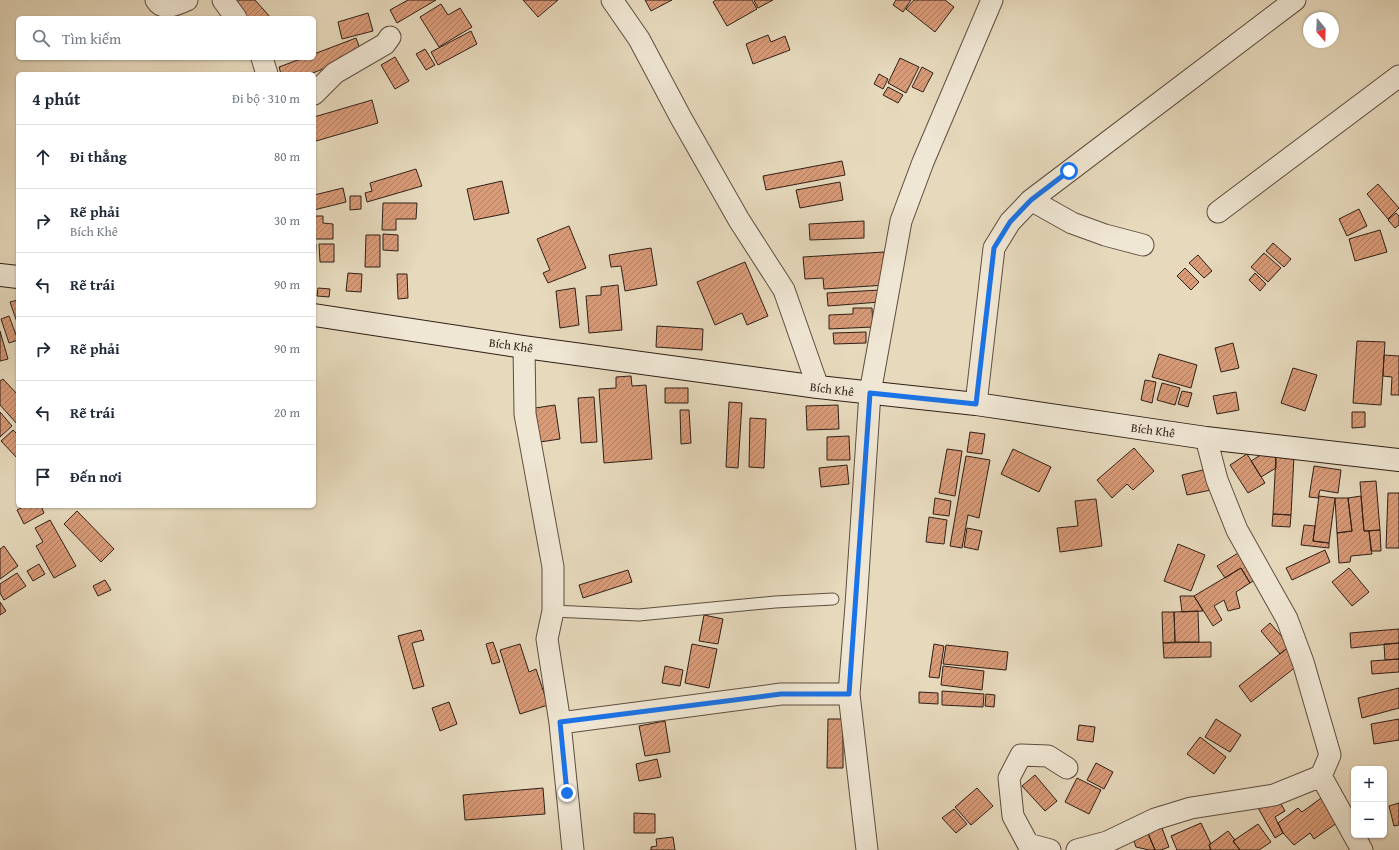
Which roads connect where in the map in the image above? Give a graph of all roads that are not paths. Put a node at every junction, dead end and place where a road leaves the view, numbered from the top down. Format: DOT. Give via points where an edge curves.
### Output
graph roads {
  1 [pos="156,0"];
  2 [pos="187,0"];
  3 [pos="223,0"];
  4 [pos="612,0"];
  5 [pos="992,0"];
  6 [pos="1295,0"];
  7 [pos="235,16"];
  8 [pos="390,37"];
  9 [pos="263,60"];
  10 [pos="266,72"];
  11 [pos="1399,76"];
  12 [pos="316,92"];
  13 [pos="1031,200"];
  14 [pos="1218,212"];
  15 [pos="1143,245"];
  16 [pos="0,275"];
  17 [pos="16,277"];
  18 [pos="316,315"];
  19 [pos="524,347"];
  20 [pos="818,387"];
  21 [pos="870,393"];
  22 [pos="976,404"];
  23 [pos="1206,438"];
  24 [pos="1399,460"];
  25 [pos="832,599"];
  26 [pos="553,610"];
  27 [pos="849,694"];
  28 [pos="560,722"];
  29 [pos="1067,768"];
  30 [pos="1321,776"];
  31 [pos="573,850"];
  32 [pos="867,850"];
  33 [pos="1050,850"];
  34 [pos="1077,850"];
  35 [pos="1362,850"];
  1 -- 2 [label="street" via="163,7"];
  3 -- 7 [label="street"];
  4 -- 20 [label="street" via="639,39 738,220 784,290"];
  5 -- 21 [label="street" via="923,162 901,221"];
  6 -- 13 [label="street"];
  8 -- 12 [label="street" via="385,44 335,73"];
  9 -- 10 [label="street"];
  11 -- 14 [label="street"];
  13 -- 15 [label="street" via="1072,223"];
  13 -- 22 [label="street" via="1010,222 994,248"];
  16 -- 17 [label="main road"];
  18 -- 19 [label="main road, Bích Khê"];
  19 -- 20 [label="main road, Bích Khê"];
  19 -- 26 [label="street" via="525,414 553,567"];
  20 -- 21 [label="main road, Bích Khê"];
  21 -- 22 [label="main road, Bích Khê"];
  21 -- 27 [label="street"];
  22 -- 23 [label="main road, Bích Khê"];
  23 -- 24 [label="main road, Bích Khê"];
  23 -- 30 [label="street" via="1217,480 1237,530 1287,619 1303,662 1330,755"];
  25 -- 26 [label="lane" via="639,615"];
  26 -- 28 [label="street" via="547,639"];
  27 -- 28 [label="street" via="781,694"];
  27 -- 32 [label="street"];
  28 -- 31 [label="street"];
  29 -- 33 [label="street" via="1048,756 1021,755 1008,778 1013,816 1028,844"];
  30 -- 34 [label="street" via="1274,795 1191,808 1155,819 1107,842"];
  30 -- 35 [label="street"];
}
